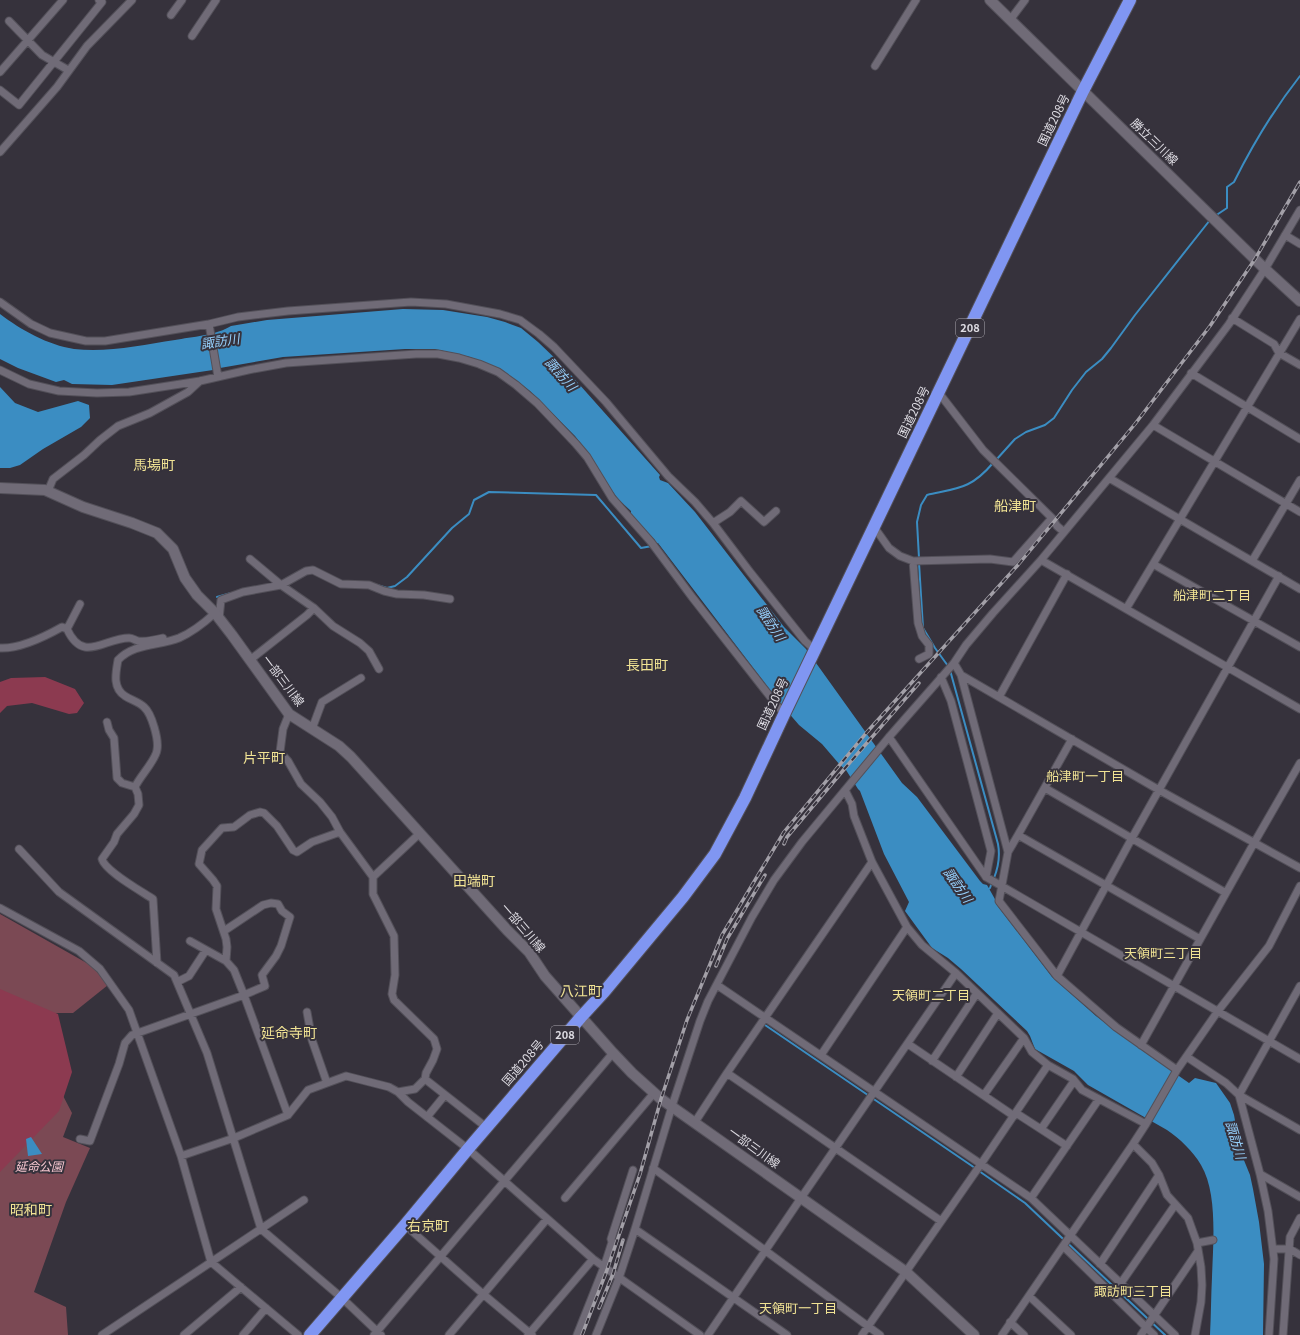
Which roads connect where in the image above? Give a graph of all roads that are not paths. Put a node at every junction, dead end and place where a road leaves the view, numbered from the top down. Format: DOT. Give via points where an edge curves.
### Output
graph roads {
  1 [pos="63,0"];
  2 [pos="99,0"];
  3 [pos="132,0"];
  4 [pos="182,0"];
  5 [pos="216,0"];
  6 [pos="916,0"];
  7 [pos="990,0"];
  8 [pos="1025,0"];
  9 [pos="1130,0"];
  10 [pos="172,15"];
  11 [pos="1010,20"];
  12 [pos="9,21"];
  13 [pos="192,36"];
  14 [pos="27,41"];
  15 [pos="54,62"];
  16 [pos="875,66"];
  17 [pos="68,70"];
  18 [pos="0,72"];
  19 [pos="0,90"];
  20 [pos="1083,91"];
  21 [pos="0,152"];
  22 [pos="1300,210"];
  23 [pos="1286,235"];
  24 [pos="1300,244"];
  25 [pos="1265,269"];
  26 [pos="1300,301"];
  27 [pos="0,302"];
  28 [pos="1232,318"];
  29 [pos="1300,319"];
  30 [pos="209,324"];
  31 [pos="1279,353"];
  32 [pos="1300,365"];
  33 [pos="0,370"];
  34 [pos="1191,373"];
  35 [pos="218,377"];
  36 [pos="200,381"];
  37 [pos="939,393"];
  38 [pos="1248,407"];
  39 [pos="1153,425"];
  40 [pos="1300,439"];
  41 [pos="1214,462"];
  42 [pos="1109,478"];
  43 [pos="1300,480"];
  44 [pos="0,488"];
  45 [pos="48,491"];
  46 [pos="1286,504"];
  47 [pos="776,511"];
  48 [pos="1300,512"];
  49 [pos="1052,518"];
  50 [pos="1180,519"];
  51 [pos="713,523"];
  52 [pos="874,527"];
  53 [pos="1064,532"];
  54 [pos="250,559"];
  55 [pos="913,560"];
  56 [pos="1042,560"];
  57 [pos="1252,561"];
  58 [pos="1153,564"];
  59 [pos="1067,574"];
  60 [pos="1279,576"];
  61 [pos="281,585"];
  62 [pos="1300,589"];
  63 [pos="450,599"];
  64 [pos="80,604"];
  65 [pos="314,608"];
  66 [pos="1126,609"];
  67 [pos="217,616"];
  68 [pos="1253,621"];
  69 [pos="68,629"];
  70 [pos="184,635"];
  71 [pos="1300,647"];
  72 [pos="0,648"];
  73 [pos="813,654"];
  74 [pos="919,659"];
  75 [pos="250,660"];
  76 [pos="954,662"];
  77 [pos="1227,667"];
  78 [pos="380,669"];
  79 [pos="961,675"];
  80 [pos="941,677"];
  81 [pos="361,678"];
  82 [pos="999,697"];
  83 [pos="1300,709"];
  84 [pos="786,710"];
  85 [pos="289,714"];
  86 [pos="107,722"];
  87 [pos="312,729"];
  88 [pos="889,737"];
  89 [pos="1072,739"];
  90 [pos="1300,763"];
  91 [pos="135,786"];
  92 [pos="1044,788"];
  93 [pos="845,790"];
  94 [pos="1159,790"];
  95 [pos="340,832"];
  96 [pos="420,834"];
  97 [pos="1018,835"];
  98 [pos="1132,838"];
  99 [pos="1254,843"];
  100 [pos="19,849"];
  101 [pos="1008,852"];
  102 [pos="872,862"];
  103 [pos="1300,868"];
  104 [pos="373,877"];
  105 [pos="986,877"];
  106 [pos="1106,886"];
  107 [pos="1300,886"];
  108 [pos="1002,887"];
  109 [pos="1226,893"];
  110 [pos="0,908"];
  111 [pos="907,927"];
  112 [pos="224,931"];
  113 [pos="1081,932"];
  114 [pos="1200,939"];
  115 [pos="190,941"];
  116 [pos="206,950"];
  117 [pos="226,961"];
  118 [pos="157,963"];
  119 [pos="956,973"];
  120 [pos="1057,976"];
  121 [pos="177,982"];
  122 [pos="717,985"];
  123 [pos="1173,986"];
  124 [pos="1300,986"];
  125 [pos="977,993"];
  126 [pos="244,995"];
  127 [pos="1218,1011"];
  128 [pos="307,1012"];
  129 [pos="998,1013"];
  130 [pos="190,1014"];
  131 [pos="581,1017"];
  132 [pos="765,1017"];
  133 [pos="138,1034"];
  134 [pos="1024,1038"];
  135 [pos="1270,1042"];
  136 [pos="908,1044"];
  137 [pos="1141,1046"];
  138 [pos="613,1053"];
  139 [pos="821,1055"];
  140 [pos="1187,1057"];
  141 [pos="1300,1059"];
  142 [pos="932,1061"];
  143 [pos="1048,1065"];
  144 [pos="1176,1071"];
  145 [pos="727,1074"];
  146 [pos="956,1077"];
  147 [pos="425,1079"];
  148 [pos="1074,1081"];
  149 [pos="327,1083"];
  150 [pos="398,1092"];
  151 [pos="874,1092"];
  152 [pos="654,1093"];
  153 [pos="445,1095"];
  154 [pos="984,1095"];
  155 [pos="1239,1095"];
  156 [pos="1099,1100"];
  157 [pos="672,1106"];
  158 [pos="1015,1114"];
  159 [pos="288,1115"];
  160 [pos="427,1117"];
  161 [pos="695,1122"];
  162 [pos="1147,1123"];
  163 [pos="486,1127"];
  164 [pos="1041,1129"];
  165 [pos="1300,1130"];
  166 [pos="234,1138"];
  167 [pos="80,1139"];
  168 [pos="1134,1144"];
  169 [pos="1067,1146"];
  170 [pos="835,1148"];
  171 [pos="468,1149"];
  172 [pos="181,1156"];
  173 [pos="981,1164"];
  174 [pos="653,1168"];
  175 [pos="634,1170"];
  176 [pos="1159,1174"];
  177 [pos="1260,1174"];
  178 [pos="503,1182"];
  179 [pos="564,1198"];
  180 [pos="801,1198"];
  181 [pos="1031,1198"];
  182 [pos="1300,1198"];
  183 [pos="304,1200"];
  184 [pos="1175,1205"];
  185 [pos="1300,1218"];
  186 [pos="547,1219"];
  187 [pos="941,1221"];
  188 [pos="405,1225"];
  189 [pos="261,1229"];
  190 [pos="635,1229"];
  191 [pos="1071,1236"];
  192 [pos="1213,1240"];
  193 [pos="1197,1243"];
  194 [pos="1063,1246"];
  195 [pos="1273,1249"];
  196 [pos="1290,1249"];
  197 [pos="766,1251"];
  198 [pos="1198,1252"];
  199 [pos="1300,1255"];
  200 [pos="441,1257"];
  201 [pos="593,1259"];
  202 [pos="211,1262"];
  203 [pos="1100,1264"];
  204 [pos="604,1267"];
  205 [pos="906,1272"];
  206 [pos="619,1278"];
  207 [pos="1121,1284"];
  208 [pos="241,1287"];
  209 [pos="483,1294"];
  210 [pos="734,1296"];
  211 [pos="1029,1296"];
  212 [pos="342,1298"];
  213 [pos="266,1308"];
  214 [pos="1154,1315"];
  215 [pos="1010,1322"];
  216 [pos="868,1326"];
  217 [pos="1146,1327"];
  218 [pos="377,1334"];
  219 [pos="530,1334"];
  220 [pos="102,1335"];
  221 [pos="184,1335"];
  222 [pos="243,1335"];
  223 [pos="298,1335"];
  224 [pos="310,1335"];
  225 [pos="449,1335"];
  226 [pos="577,1335"];
  227 [pos="596,1335"];
  228 [pos="700,1335"];
  229 [pos="708,1335"];
  230 [pos="788,1335"];
  231 [pos="862,1335"];
  232 [pos="880,1335"];
  233 [pos="974,1335"];
  234 [pos="1002,1335"];
  235 [pos="1024,1335"];
  236 [pos="1071,1335"];
  237 [pos="1141,1335"];
  238 [pos="1154,1335"];
  239 [pos="1175,1335"];
  240 [pos="1195,1335"];
  241 [pos="1269,1335"];
  242 [pos="1283,1335"];
  1 -- 14 [label="street"];
  2 -- 15 [label="street" via="102,2"];
  3 -- 17 [label="street" via="87,46"];
  4 -- 10 [label="street"];
  5 -- 13 [label="street"];
  6 -- 16 [label="street"];
  7 -- 11 [label="main road, 勝立三川線"];
  8 -- 11 [label="street"];
  9 -- 20 [label="highway, 国道208号 / 208"];
  11 -- 20 [label="main road, 勝立三川線"];
  12 -- 14 [label="street"];
  14 -- 15 [label="street"];
  14 -- 18 [label="street"];
  15 -- 17 [label="street"];
  15 -- 19 [label="street" via="19,105"];
  17 -- 21 [label="street" via="57,87"];
  20 -- 25 [label="main road, 勝立三川線"];
  20 -- 37 [label="highway, 国道208号 / 208"];
  22 -- 23 [label="street"];
  23 -- 24 [label="street"];
  23 -- 25 [label="street"];
  25 -- 26 [label="main road, 勝立三川線"];
  25 -- 28 [label="street"];
  27 -- 30 [label="street" via="31,324 50,333 86,341 104,341"];
  28 -- 31 [label="street" via="1274,344"];
  28 -- 34 [label="street"];
  29 -- 31 [label="street"];
  30 -- 35 [label="street"];
  30 -- 51 [label="street" via="259,314 411,302 446,304 520,320 554,347"];
  31 -- 32 [label="street"];
  31 -- 38 [label="street"];
  33 -- 36 [label="street" via="29,384 58,391 97,394 129,392"];
  34 -- 38 [label="street"];
  34 -- 39 [label="street"];
  35 -- 36 [label="street"];
  35 -- 84 [label="street" via="286,363 416,354 438,354 459,358 498,372 537,403 576,444 612,498 651,542 779,708"];
  36 -- 45 [label="street" via="188,392 150,413 118,426 53,479"];
  37 -- 49 [label="street" via="983,450"];
  37 -- 52 [label="highway, 国道208号 / 208"];
  38 -- 40 [label="street"];
  38 -- 41 [label="street"];
  39 -- 41 [label="street"];
  39 -- 42 [label="street"];
  41 -- 46 [label="street"];
  41 -- 50 [label="street"];
  42 -- 50 [label="street"];
  42 -- 53 [label="street"];
  43 -- 46 [label="street"];
  44 -- 45 [label="main road, 一部三川線"];
  45 -- 67 [label="main road, 一部三川線" via="83,508 157,533 173,549 185,578 197,595"];
  46 -- 48 [label="street"];
  46 -- 57 [label="street"];
  47 -- 51 [label="street" via="764,522 741,501"];
  49 -- 53 [label="street"];
  49 -- 55 [label="street" via="1013,562 990,559"];
  50 -- 57 [label="street"];
  50 -- 58 [label="street"];
  51 -- 73 [label="street"];
  52 -- 55 [label="street" via="889,548 900,556"];
  52 -- 73 [label="highway, 国道208号 / 208"];
  53 -- 56 [label="street"];
  54 -- 61 [label="street"];
  55 -- 74 [label="street" via="918,623 922,636 929,645 929,654"];
  56 -- 59 [label="street"];
  56 -- 76 [label="street" via="993,613"];
  57 -- 60 [label="street"];
  58 -- 66 [label="street"];
  58 -- 68 [label="street"];
  59 -- 66 [label="street"];
  59 -- 82 [label="street"];
  60 -- 62 [label="street"];
  60 -- 68 [label="street"];
  61 -- 63 [label="street" via="306,571 313,570 341,584 369,585 397,594 424,594"];
  61 -- 65 [label="street"];
  61 -- 67 [label="street" via="243,592 221,600"];
  64 -- 69 [label="street"];
  65 -- 75 [label="street"];
  65 -- 78 [label="street" via="333,626 369,651"];
  66 -- 77 [label="street"];
  67 -- 70 [label="street"];
  67 -- 75 [label="main road, 一部三川線"];
  68 -- 71 [label="street"];
  68 -- 77 [label="street"];
  69 -- 70 [label="street" via="77,644 84,647 95,647 130,638 139,641"];
  69 -- 72 [label="street" via="62,627 18,646"];
  70 -- 91 [label="street" via="131,650 118,660 116,686 125,696 145,707 157,738 158,750 154,759"];
  73 -- 84 [label="highway, 国道208号 / 208"];
  75 -- 85 [label="main road, 一部三川線"];
  76 -- 79 [label="street"];
  76 -- 80 [label="street"];
  77 -- 83 [label="street"];
  77 -- 94 [label="street"];
  79 -- 82 [label="street"];
  79 -- 101 [label="street"];
  80 -- 88 [label="street"];
  80 -- 105 [label="street" via="951,701 991,851"];
  81 -- 87 [label="street" via="322,702"];
  82 -- 89 [label="street"];
  84 -- 131 [label="highway, 国道208号 / 208" via="745,798 715,854 683,897"];
  85 -- 87 [label="main road, 一部三川線"];
  85 -- 95 [label="street" via="283,729 280,752 301,784 332,817"];
  86 -- 91 [label="street" via="114,738 117,778 122,783"];
  87 -- 96 [label="main road, 一部三川線" via="351,757"];
  88 -- 93 [label="street"];
  88 -- 105 [label="street"];
  89 -- 92 [label="street"];
  89 -- 94 [label="street"];
  90 -- 99 [label="street"];
  91 -- 118 [label="street" via="139,805 102,859 104,864 124,880 153,899"];
  92 -- 97 [label="street"];
  92 -- 98 [label="street"];
  93 -- 102 [label="street"];
  93 -- 122 [label="street" via="774,880"];
  94 -- 98 [label="street"];
  94 -- 99 [label="street"];
  95 -- 104 [label="street"];
  95 -- 112 [label="street" via="312,842 297,852 264,813 250,815 234,827 222,828 202,850 199,864 217,886 216,909"];
  96 -- 104 [label="street"];
  96 -- 131 [label="main road, 一部三川線" via="529,952 545,976"];
  97 -- 101 [label="street"];
  97 -- 106 [label="street"];
  98 -- 106 [label="street"];
  98 -- 109 [label="street"];
  99 -- 103 [label="street"];
  99 -- 109 [label="street"];
  100 -- 118 [label="street" via="59,892"];
  101 -- 108 [label="street"];
  102 -- 111 [label="street"];
  102 -- 132 [label="street"];
  104 -- 147 [label="street" via="373,894 394,936 394,1000 434,1039 436,1049"];
  105 -- 108 [label="street"];
  106 -- 113 [label="street"];
  106 -- 114 [label="street"];
  107 -- 127 [label="street" via="1269,946"];
  108 -- 113 [label="street"];
  108 -- 120 [label="street" via="999,901"];
  109 -- 114 [label="street"];
  110 -- 133 [label="street" via="79,951 100,969 129,1010"];
  111 -- 119 [label="street" via="922,945"];
  111 -- 139 [label="street"];
  112 -- 117 [label="street"];
  112 -- 126 [label="street" via="263,905 271,903 278,904 290,917 281,946 262,975 265,986"];
  113 -- 120 [label="street"];
  113 -- 123 [label="street"];
  114 -- 123 [label="street"];
  115 -- 116 [label="street"];
  116 -- 117 [label="street"];
  116 -- 121 [label="street" via="189,976"];
  117 -- 126 [label="street" via="234,970"];
  118 -- 121 [label="street" via="174,975"];
  119 -- 125 [label="street"];
  119 -- 136 [label="street"];
  120 -- 137 [label="street"];
  121 -- 130 [label="street"];
  122 -- 132 [label="street"];
  122 -- 157 [label="street" via="700,1021"];
  123 -- 127 [label="street"];
  123 -- 137 [label="street"];
  124 -- 135 [label="street"];
  125 -- 129 [label="street"];
  125 -- 142 [label="street"];
  126 -- 130 [label="street"];
  126 -- 159 [label="street"];
  127 -- 135 [label="street"];
  127 -- 140 [label="street"];
  128 -- 149 [label="street" via="312,1040"];
  129 -- 134 [label="street"];
  129 -- 146 [label="street"];
  130 -- 133 [label="street"];
  130 -- 166 [label="street" via="207,1053"];
  131 -- 138 [label="main road, 一部三川線"];
  131 -- 163 [label="highway, 国道208号 / 208"];
  132 -- 139 [label="street"];
  132 -- 145 [label="street"];
  133 -- 167 [label="street" via="132,1035 124,1044 90,1141"];
  133 -- 172 [label="street"];
  134 -- 143 [label="street" via="1032,1052"];
  134 -- 154 [label="street"];
  135 -- 141 [label="street"];
  135 -- 155 [label="street"];
  136 -- 142 [label="street"];
  136 -- 151 [label="street"];
  137 -- 144 [label="street"];
  138 -- 152 [label="main road, 一部三川線"];
  138 -- 178 [label="street"];
  139 -- 151 [label="street"];
  140 -- 144 [label="street"];
  140 -- 155 [label="street" via="1226,1082"];
  142 -- 146 [label="street"];
  143 -- 148 [label="street"];
  143 -- 158 [label="street"];
  144 -- 162 [label="street"];
  145 -- 161 [label="street"];
  145 -- 170 [label="street"];
  146 -- 154 [label="street"];
  147 -- 150 [label="street" via="416,1089"];
  147 -- 153 [label="street"];
  148 -- 156 [label="street" via="1082,1090"];
  148 -- 164 [label="street"];
  149 -- 150 [label="street" via="346,1076 389,1087"];
  149 -- 159 [label="street" via="308,1090"];
  150 -- 160 [label="street"];
  151 -- 170 [label="street"];
  151 -- 173 [label="street"];
  152 -- 157 [label="main road, 一部三川線"];
  152 -- 179 [label="street"];
  153 -- 160 [label="street"];
  153 -- 163 [label="street"];
  154 -- 158 [label="street"];
  155 -- 165 [label="street"];
  155 -- 177 [label="street"];
  156 -- 162 [label="street"];
  156 -- 169 [label="street"];
  157 -- 161 [label="main road, 一部三川線"];
  157 -- 174 [label="street"];
  158 -- 164 [label="street"];
  158 -- 173 [label="street"];
  159 -- 166 [label="street"];
  160 -- 171 [label="street"];
  161 -- 180 [label="main road, 一部三川線"];
  162 -- 168 [label="street"];
  163 -- 171 [label="highway, 国道208号 / 208"];
  164 -- 169 [label="street"];
  166 -- 172 [label="street"];
  166 -- 189 [label="street"];
  168 -- 176 [label="street"];
  168 -- 191 [label="street"];
  169 -- 181 [label="street"];
  170 -- 180 [label="street"];
  170 -- 187 [label="street"];
  171 -- 178 [label="street"];
  171 -- 188 [label="highway, 国道208号 / 208"];
  172 -- 202 [label="street"];
  173 -- 181 [label="street"];
  173 -- 187 [label="street"];
  174 -- 190 [label="street"];
  174 -- 197 [label="street"];
  175 -- 204 [label="street"];
  176 -- 184 [label="street" via="1167,1195"];
  176 -- 203 [label="street"];
  177 -- 182 [label="street"];
  177 -- 195 [label="street"];
  178 -- 186 [label="street"];
  178 -- 200 [label="street"];
  180 -- 197 [label="street"];
  180 -- 205 [label="main road, 一部三川線"];
  181 -- 191 [label="street"];
  183 -- 189 [label="street"];
  184 -- 193 [label="street" via="1188,1218"];
  184 -- 207 [label="street"];
  185 -- 196 [label="street" via="1290,1237"];
  186 -- 201 [label="street"];
  186 -- 209 [label="street"];
  187 -- 205 [label="street"];
  188 -- 200 [label="street"];
  188 -- 212 [label="highway, 国道208号 / 208"];
  189 -- 202 [label="street"];
  189 -- 212 [label="street"];
  190 -- 206 [label="street"];
  190 -- 210 [label="street"];
  191 -- 194 [label="street"];
  191 -- 203 [label="street"];
  192 -- 193 [label="street"];
  193 -- 198 [label="street"];
  194 -- 211 [label="street"];
  194 -- 217 [label="street"];
  195 -- 196 [label="street"];
  195 -- 241 [label="street"];
  196 -- 199 [label="street"];
  196 -- 242 [label="street"];
  197 -- 210 [label="street"];
  197 -- 216 [label="street"];
  198 -- 214 [label="street"];
  198 -- 240 [label="street" via="1202,1285"];
  200 -- 209 [label="street"];
  200 -- 218 [label="street"];
  201 -- 204 [label="street"];
  201 -- 219 [label="street"];
  202 -- 208 [label="street"];
  202 -- 220 [label="street"];
  203 -- 207 [label="street"];
  204 -- 206 [label="street"];
  204 -- 226 [label="street"];
  205 -- 216 [label="street"];
  205 -- 233 [label="main road, 一部三川線"];
  206 -- 227 [label="street"];
  206 -- 228 [label="street"];
  207 -- 214 [label="street"];
  208 -- 213 [label="street"];
  208 -- 221 [label="street"];
  209 -- 219 [label="street"];
  209 -- 225 [label="street"];
  210 -- 229 [label="street"];
  210 -- 230 [label="street"];
  211 -- 215 [label="street"];
  211 -- 236 [label="street"];
  212 -- 218 [label="street"];
  212 -- 224 [label="highway, 国道208号 / 208"];
  213 -- 222 [label="street"];
  213 -- 223 [label="street"];
  214 -- 217 [label="street"];
  214 -- 239 [label="street"];
  215 -- 234 [label="street"];
  215 -- 235 [label="street"];
  216 -- 231 [label="street"];
  216 -- 232 [label="street"];
  217 -- 237 [label="street"];
  217 -- 238 [label="street"];
}
